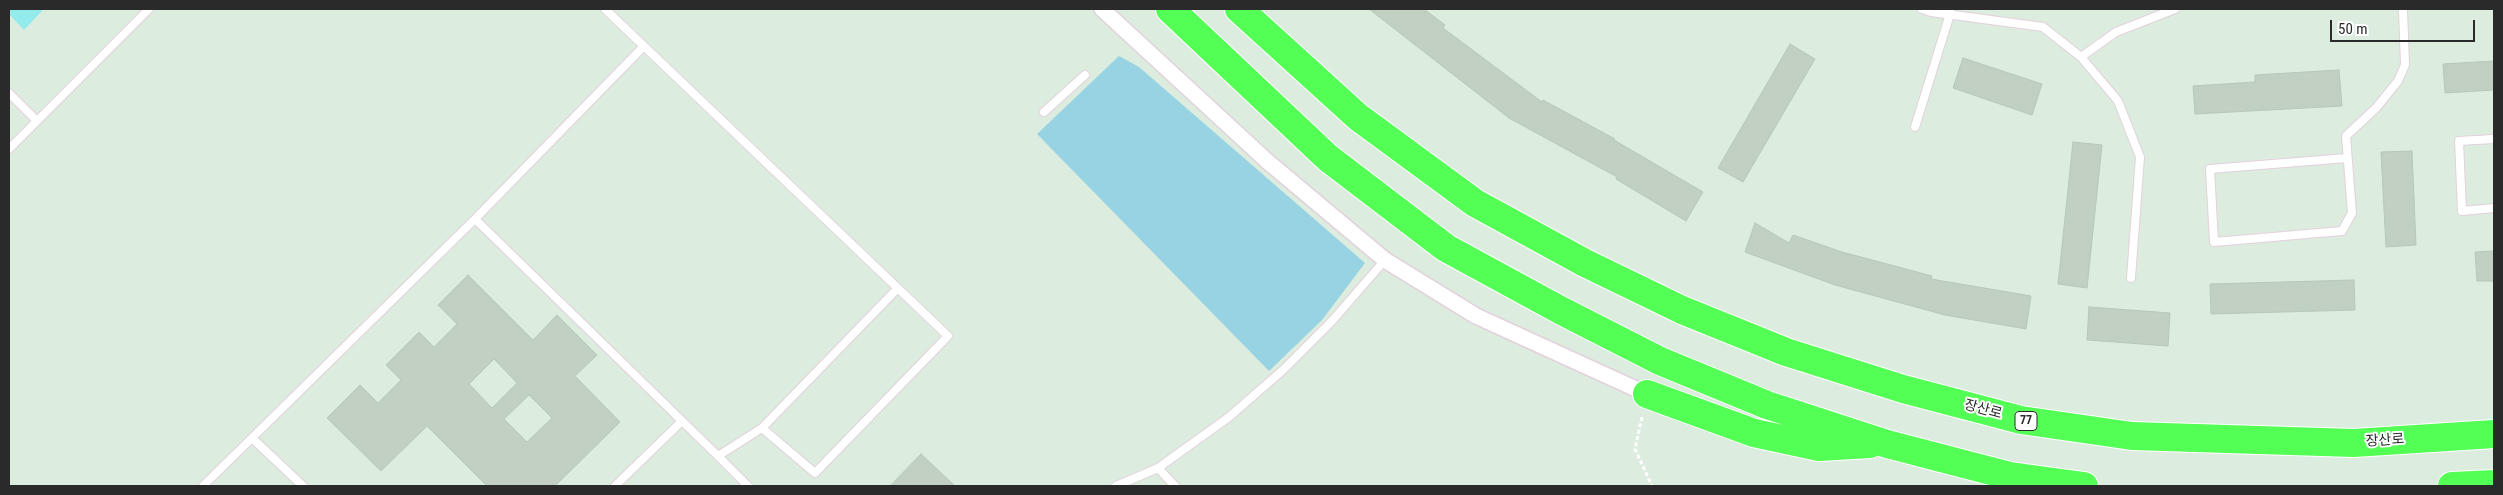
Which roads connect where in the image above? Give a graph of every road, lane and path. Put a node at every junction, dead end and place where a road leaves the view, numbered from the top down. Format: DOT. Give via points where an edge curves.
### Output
graph roads {
  1 [pos="149,9"];
  2 [pos="605,9"];
  3 [pos="1102,9"];
  4 [pos="1170,9"];
  5 [pos="1239,9"];
  6 [pos="1922,9"];
  7 [pos="2176,9"];
  8 [pos="2403,9"];
  9 [pos="1950,12"];
  10 [pos="644,46"];
  11 [pos="2081,57"];
  12 [pos="1085,75"];
  13 [pos="9,93"];
  14 [pos="1044,112"];
  15 [pos="37,121"];
  16 [pos="1915,127"];
  17 [pos="2494,139"];
  18 [pos="9,149"];
  19 [pos="2347,158"];
  20 [pos="2494,208"];
  21 [pos="476,219"];
  22 [pos="1385,260"];
  23 [pos="2131,278"];
  24 [pos="898,288"];
  25 [pos="1648,394"];
  26 [pos="682,421"];
  27 [pos="762,428"];
  28 [pos="2494,434"];
  29 [pos="254,439"];
  30 [pos="1887,444"];
  31 [pos="718,456"];
  32 [pos="1158,468"];
  33 [pos="2494,484"];
  34 [pos="204,486"];
  35 [pos="302,486"];
  36 [pos="614,486"];
  37 [pos="748,486"];
  38 [pos="1116,486"];
  39 [pos="1175,486"];
  40 [pos="1652,486"];
  41 [pos="2084,486"];
  42 [pos="2452,486"];
  1 -- 15 [label="lane"];
  2 -- 10 [label="lane"];
  3 -- 22 [label="street" via="1267,161"];
  4 -- 30 [label="highway" via="1328,158 1446,248 1660,361 1767,405"];
  5 -- 28 [label="highway, 장산로 / 77" via="1358,117 1475,203 1585,263 1682,310 1786,352 1903,389 2021,420 2132,436 2354,443"];
  6 -- 9 [label="lane"];
  7 -- 11 [label="lane" via="2116,32"];
  8 -- 19 [label="lane" via="2405,65 2398,81 2376,108 2346,136"];
  9 -- 11 [label="lane" via="2043,27"];
  9 -- 16 [label="lane"];
  10 -- 21 [label="lane"];
  10 -- 24 [label="lane"];
  11 -- 23 [label="lane" via="2118,101 2140,157"];
  12 -- 14 [label="lane"];
  13 -- 15 [label="lane"];
  15 -- 18 [label="lane"];
  17 -- 20 [label="lane" via="2459,141 2462,211"];
  19 -- 19 [label="lane" via="2352,213 2342,231 2214,242 2210,169"];
  21 -- 26 [label="lane"];
  21 -- 29 [label="lane"];
  22 -- 25 [label="street" via="1476,316"];
  22 -- 32 [label="lane" via="1332,321 1282,370 1229,418"];
  24 -- 27 [label="lane"];
  24 -- 27 [label="lane" via="948,336 815,473"];
  25 -- 30 [label="highway" via="1754,433 1819,447"];
  25 -- 40 [label="path" via="1635,449"];
  26 -- 31 [label="lane"];
  26 -- 36 [label="lane"];
  27 -- 31 [label="lane"];
  29 -- 34 [label="lane"];
  29 -- 35 [label="lane"];
  30 -- 41 [label="highway" via="2010,476"];
  31 -- 37 [label="lane"];
  32 -- 38 [label="lane"];
  32 -- 39 [label="lane"];
  33 -- 42 [label="highway"];
}
